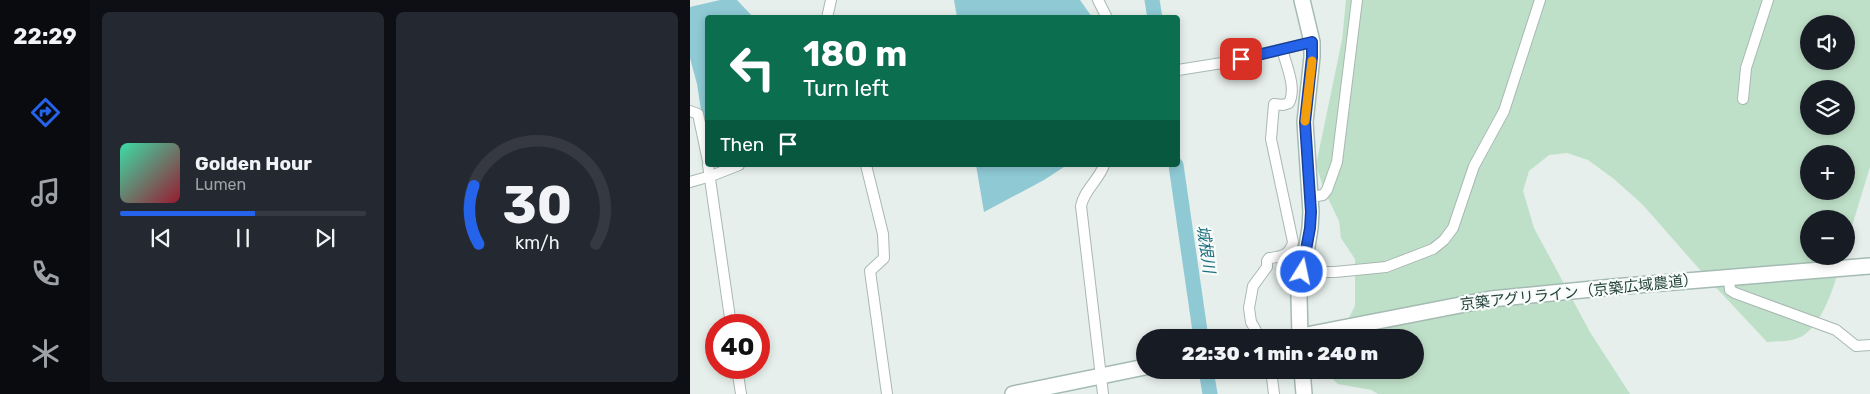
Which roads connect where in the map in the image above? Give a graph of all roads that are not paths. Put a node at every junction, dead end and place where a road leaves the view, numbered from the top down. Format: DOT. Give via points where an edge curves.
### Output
graph roads {
  1 [pos="831,0"];
  2 [pos="1098,0"];
  3 [pos="1302,0"];
  4 [pos="1357,0"];
  5 [pos="1540,0"];
  6 [pos="1768,0"];
  7 [pos="828,15"];
  8 [pos="1106,15"];
  9 [pos="1312,42"];
  10 [pos="1282,49"];
  11 [pos="1180,70"];
  12 [pos="1744,99"];
  13 [pos="690,110"];
  14 [pos="705,147"];
  15 [pos="709,167"];
  16 [pos="733,167"];
  17 [pos="866,167"];
  18 [pos="1103,167"];
  19 [pos="711,176"];
  20 [pos="690,182"];
  21 [pos="1311,197"];
  22 [pos="1870,266"];
  23 [pos="1302,272"];
  24 [pos="1729,278"];
  25 [pos="730,314"];
  26 [pos="1255,329"];
  27 [pos="1297,329"];
  28 [pos="1338,329"];
  29 [pos="1870,345"];
  30 [pos="1136,369"];
  31 [pos="1101,376"];
  32 [pos="739,379"];
  33 [pos="1272,379"];
  34 [pos="1303,379"];
  35 [pos="741,394"];
  36 [pos="887,394"];
  37 [pos="1013,394"];
  38 [pos="1104,394"];
  39 [pos="1274,394"];
  40 [pos="1304,394"];
  1 -- 7 [label="street"];
  2 -- 8 [label="street"];
  3 -- 9 [label="street"];
  4 -- 21 [label="street" via="1337,162 1327,190 1323,195"];
  5 -- 23 [label="street" via="1504,111 1474,166 1453,228 1444,240 1433,249 1386,267"];
  6 -- 12 [label="street" via="1746,68"];
  9 -- 10 [label="street"];
  9 -- 21 [label="street" via="1305,122"];
  10 -- 11 [label="street"];
  10 -- 26 [label="street" via="1292,97 1289,103 1274,104 1271,139 1294,242 1286,254 1266,261 1267,267 1254,286 1248,308"];
  13 -- 14 [label="street" via="698,114"];
  15 -- 19 [label="street"];
  16 -- 19 [label="street"];
  17 -- 36 [label="street" via="882,234 884,258 870,271"];
  18 -- 31 [label="street" via="1081,206"];
  19 -- 20 [label="street"];
  19 -- 25 [label="street"];
  21 -- 23 [label="street" via="1310,228"];
  22 -- 24 [label="street, 京築アグリライン（京築広域農道）"];
  23 -- 27 [label="street"];
  24 -- 28 [label="street, 京築アグリライン（京築広域農道）" via="1491,299"];
  24 -- 29 [label="street" via="1730,290 1735,294 1836,330 1856,346"];
  30 -- 31 [label="street"];
  31 -- 37 [label="street"];
  31 -- 38 [label="street"];
  32 -- 35 [label="street"];
  33 -- 39 [label="street"];
  34 -- 40 [label="street"];
}
